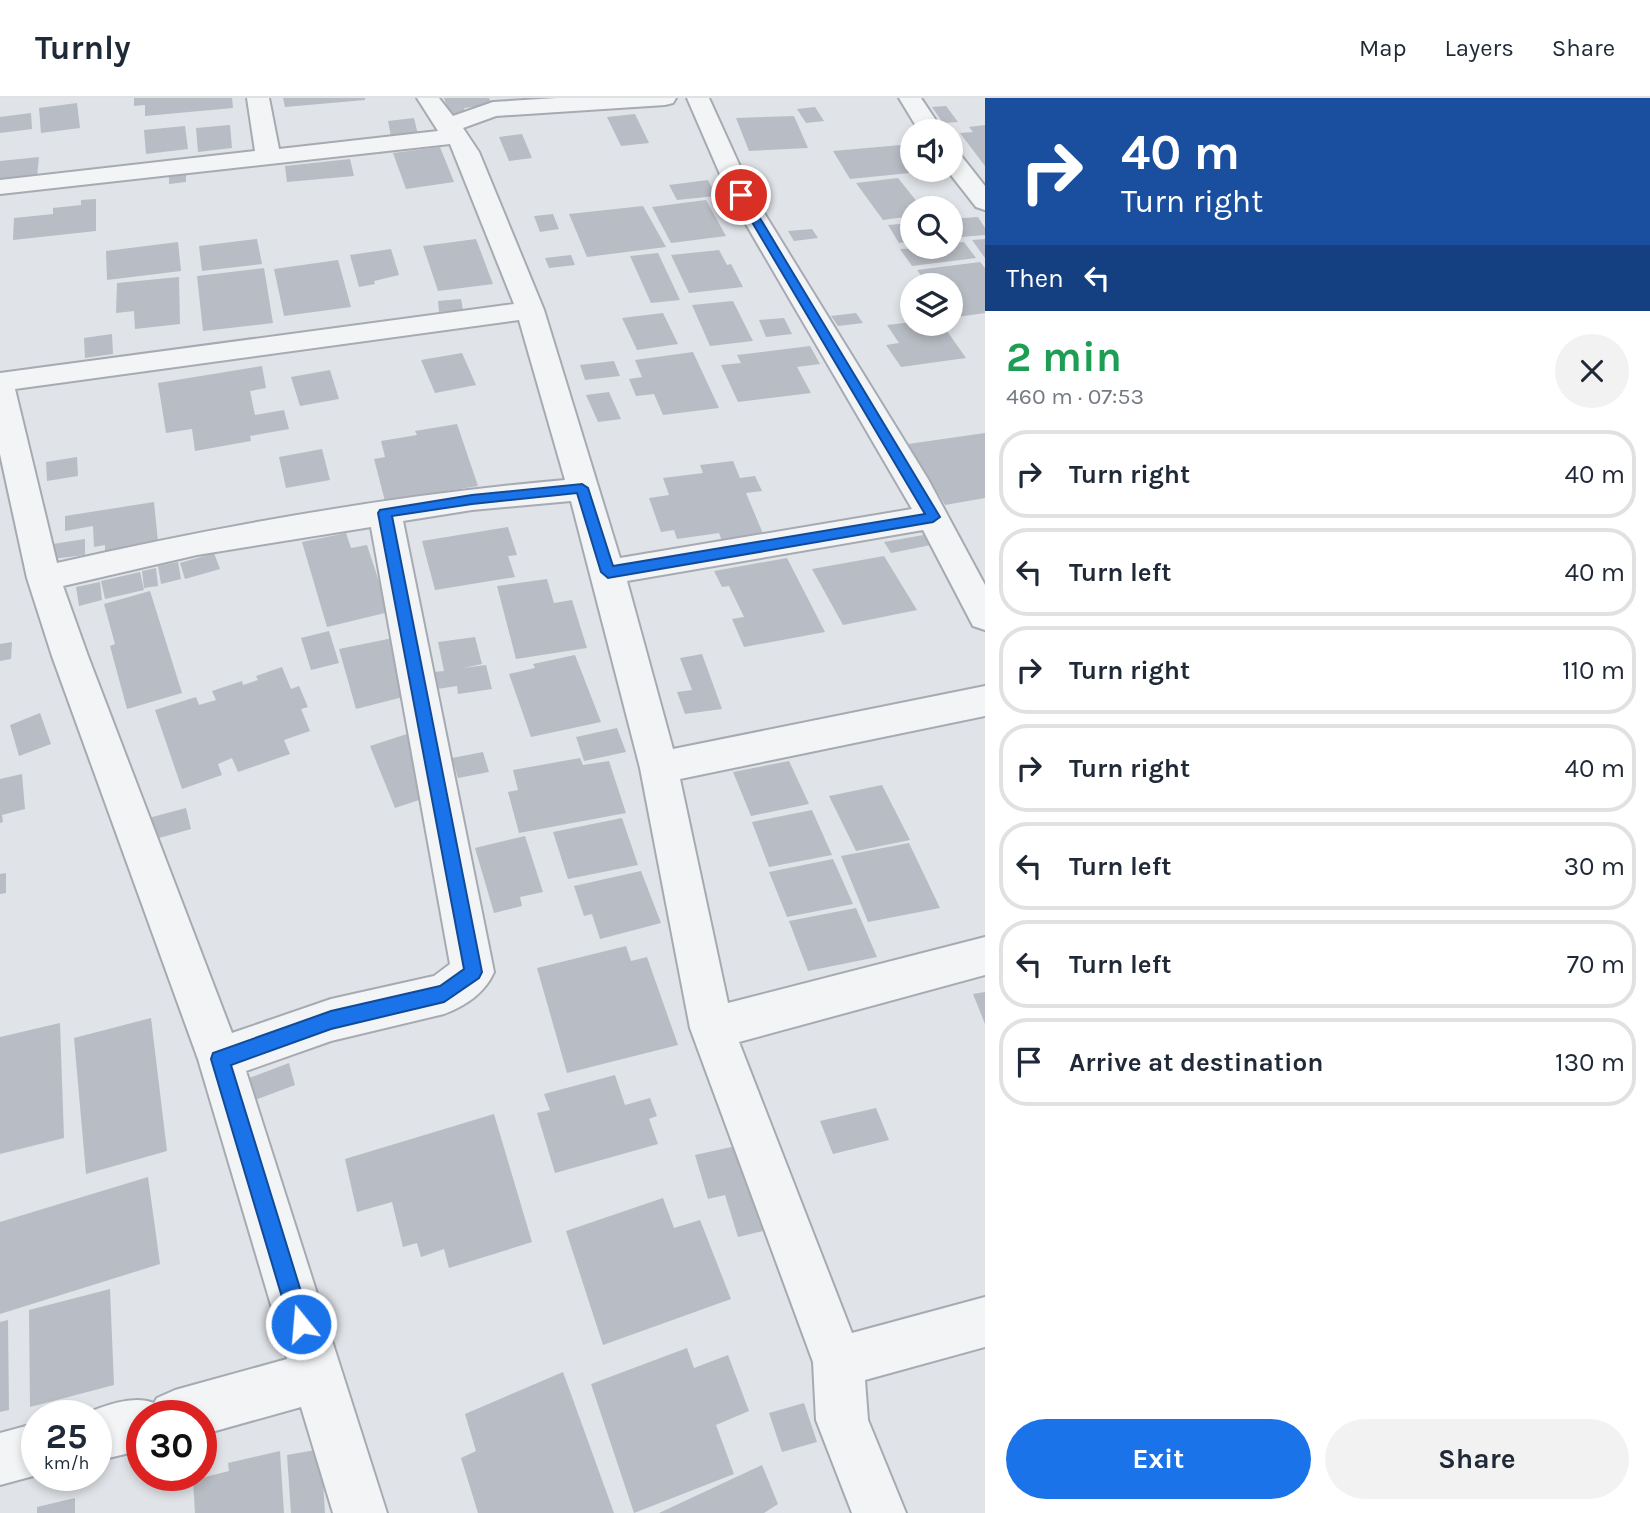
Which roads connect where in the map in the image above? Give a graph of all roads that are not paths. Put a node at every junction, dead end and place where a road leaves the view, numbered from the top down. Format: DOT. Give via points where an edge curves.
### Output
graph roads {
  1 [pos="258,98"];
  2 [pos="665,98"];
  3 [pos="698,98"];
  4 [pos="910,98"];
  5 [pos="629,99"];
  6 [pos="923,119"];
  7 [pos="444,120"];
  8 [pos="268,157"];
  9 [pos="963,174"];
  10 [pos="0,187"];
  11 [pos="985,202"];
  12 [pos="530,310"];
  13 [pos="0,385"];
  14 [pos="582,488"];
  15 [pos="385,513"];
  16 [pos="933,517"];
  17 [pos="608,572"];
  18 [pos="44,578"];
  19 [pos="985,617"];
  20 [pos="985,701"];
  21 [pos="659,768"];
  22 [pos="985,956"];
  23 [pos="712,1028"];
  24 [pos="220,1059"];
  25 [pos="985,1322"];
  26 [pos="838,1362"];
  27 [pos="317,1377"];
  28 [pos="217,1404"];
  29 [pos="21,1453"];
  30 [pos="0,1459"];
  31 [pos="360,1513"];
  32 [pos="879,1513"];
  1 -- 8 [label="street"];
  2 -- 5 [label="street"];
  3 -- 16 [label="street" via="741,195"];
  4 -- 6 [label="street"];
  5 -- 7 [label="street" via="493,109"];
  7 -- 8 [label="street"];
  7 -- 12 [label="street"];
  8 -- 10 [label="street"];
  9 -- 11 [label="street"];
  12 -- 13 [label="street"];
  12 -- 14 [label="street"];
  13 -- 18 [label="street"];
  14 -- 15 [label="street"];
  14 -- 17 [label="street"];
  15 -- 18 [label="street" via="197,543"];
  15 -- 24 [label="street" via="473,972 444,994 331,1020"];
  16 -- 17 [label="street"];
  16 -- 19 [label="street"];
  17 -- 21 [label="street"];
  18 -- 24 [label="street"];
  20 -- 21 [label="street"];
  21 -- 23 [label="street"];
  22 -- 23 [label="street"];
  23 -- 26 [label="street"];
  24 -- 27 [label="street"];
  25 -- 26 [label="street"];
  26 -- 32 [label="street" via="842,1420"];
  27 -- 28 [label="street"];
  27 -- 31 [label="street"];
  29 -- 30 [label="street"];
}
